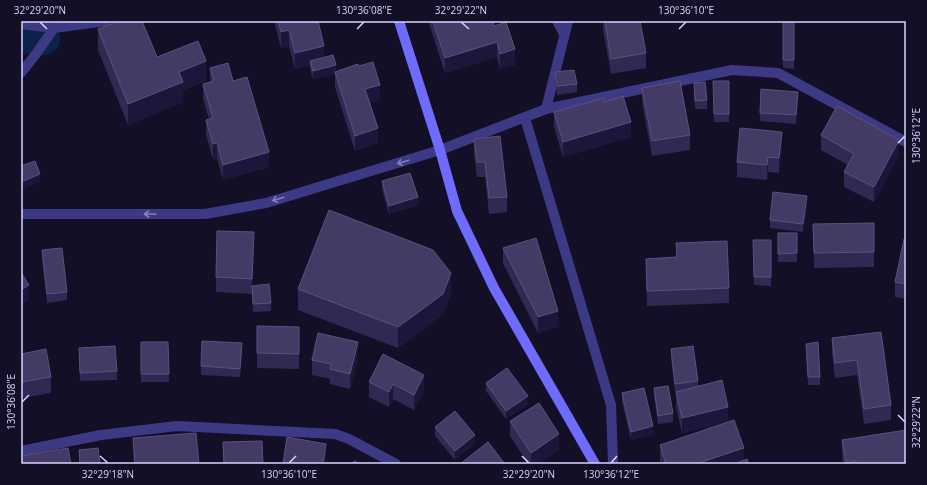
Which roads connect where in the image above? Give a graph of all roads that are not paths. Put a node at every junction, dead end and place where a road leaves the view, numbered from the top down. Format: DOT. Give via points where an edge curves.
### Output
graph roads {
  1 [pos="106,21"];
  2 [pos="399,21"];
  3 [pos="557,21"];
  4 [pos="568,21"];
  5 [pos="21,24"];
  6 [pos="54,28"];
  7 [pos="564,34"];
  8 [pos="21,73"];
  9 [pos="546,109"];
  10 [pos="525,118"];
  11 [pos="906,142"];
  12 [pos="440,150"];
  13 [pos="21,214"];
  14 [pos="21,451"];
  15 [pos="396,464"];
  16 [pos="595,464"];
  17 [pos="614,464"];
  1 -- 6 [label="street"];
  2 -- 12 [label="street"];
  3 -- 7 [label="street"];
  4 -- 7 [label="street"];
  5 -- 6 [label="street"];
  6 -- 8 [label="street"];
  7 -- 9 [label="street"];
  9 -- 10 [label="street"];
  9 -- 11 [label="street" via="732,70 778,73"];
  10 -- 12 [label="street"];
  10 -- 17 [label="street" via="611,405"];
  12 -- 13 [label="street, one-way" via="266,203 205,214"];
  12 -- 16 [label="street" via="458,211 494,288"];
  14 -- 15 [label="street" via="101,435 177,426 336,434"];
}
